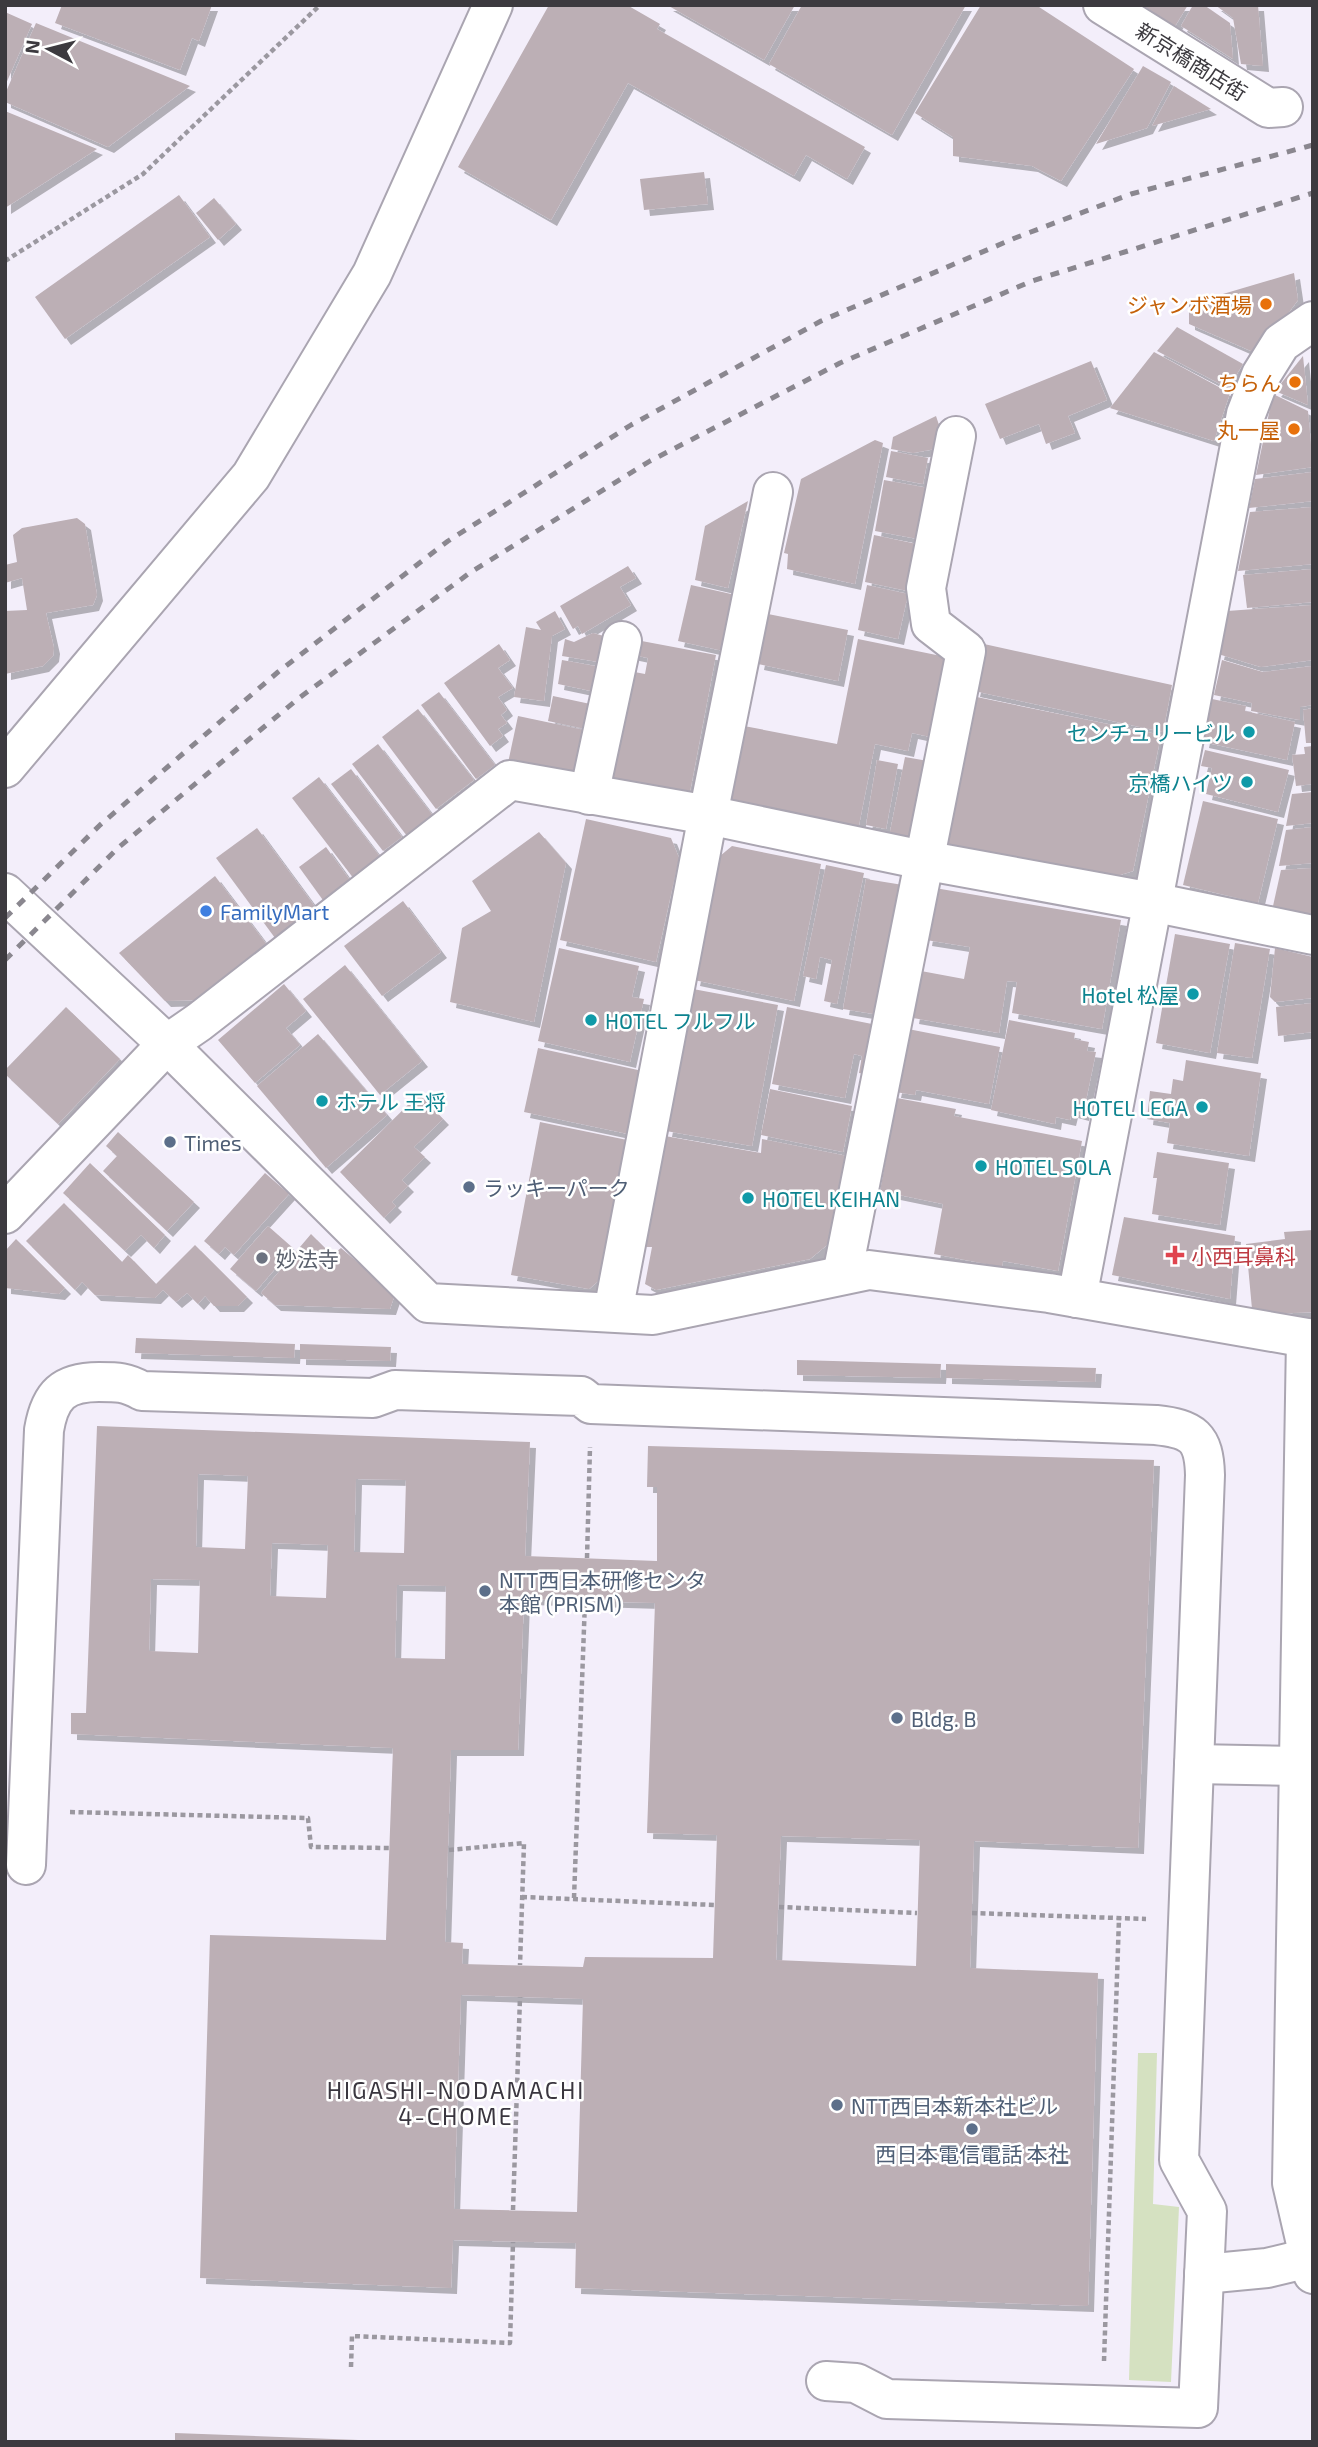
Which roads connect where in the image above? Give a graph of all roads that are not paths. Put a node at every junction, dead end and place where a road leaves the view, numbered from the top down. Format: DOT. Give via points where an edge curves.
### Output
graph roads {
  1 [pos="493,5"];
  2 [pos="1103,5"];
  3 [pos="1283,107"];
  4 [pos="1313,321"];
  5 [pos="956,436"];
  6 [pos="773,492"];
  7 [pos="622,641"];
  8 [pos="5,768"];
  9 [pos="589,795"];
  10 [pos="708,815"];
  11 [pos="923,860"];
  12 [pos="5,893"];
  13 [pos="1152,902"];
  14 [pos="1313,935"];
  15 [pos="167,1044"];
  16 [pos="5,1214"];
  17 [pos="842,1275"];
  18 [pos="1077,1298"];
  19 [pos="613,1312"];
  20 [pos="1309,1339"];
  21 [pos="1194,1764"];
  22 [pos="1298,1766"];
  23 [pos="26,1865"];
  24 [pos="1311,2263"];
  25 [pos="1205,2274"];
  26 [pos="826,2381"];
  1 -- 8 [label="street" via="372,274 251,476"];
  2 -- 3 [label="street, 新京橋商店街" via="1268,108"];
  4 -- 13 [label="street" via="1281,343 1261,375 1246,414"];
  5 -- 11 [label="street" via="926,588 930,624 966,651"];
  6 -- 10 [label="street"];
  7 -- 9 [label="street"];
  9 -- 10 [label="street"];
  9 -- 15 [label="street" via="510,780"];
  10 -- 11 [label="street"];
  10 -- 19 [label="street"];
  11 -- 13 [label="street"];
  11 -- 17 [label="street"];
  12 -- 15 [label="street"];
  13 -- 14 [label="street"];
  13 -- 18 [label="street"];
  15 -- 16 [label="street"];
  15 -- 19 [label="street" via="428,1303"];
  17 -- 18 [label="street" via="869,1269"];
  17 -- 19 [label="street" via="653,1315"];
  18 -- 20 [label="street"];
  20 -- 22 [label="street"];
  21 -- 22 [label="street"];
  21 -- 23 [label="street" via="1204,1454 1196,1439 1181,1428 591,1404 581,1396 396,1391 373,1398 142,1391 126,1382 82,1382 59,1393 46,1415 44,1430"];
  21 -- 25 [label="street" via="1179,2160 1207,2211"];
  22 -- 24 [label="street" via="1292,2183"];
  24 -- 25 [label="street"];
  25 -- 26 [label="street" via="1198,2408 887,2399 856,2383"];
}
